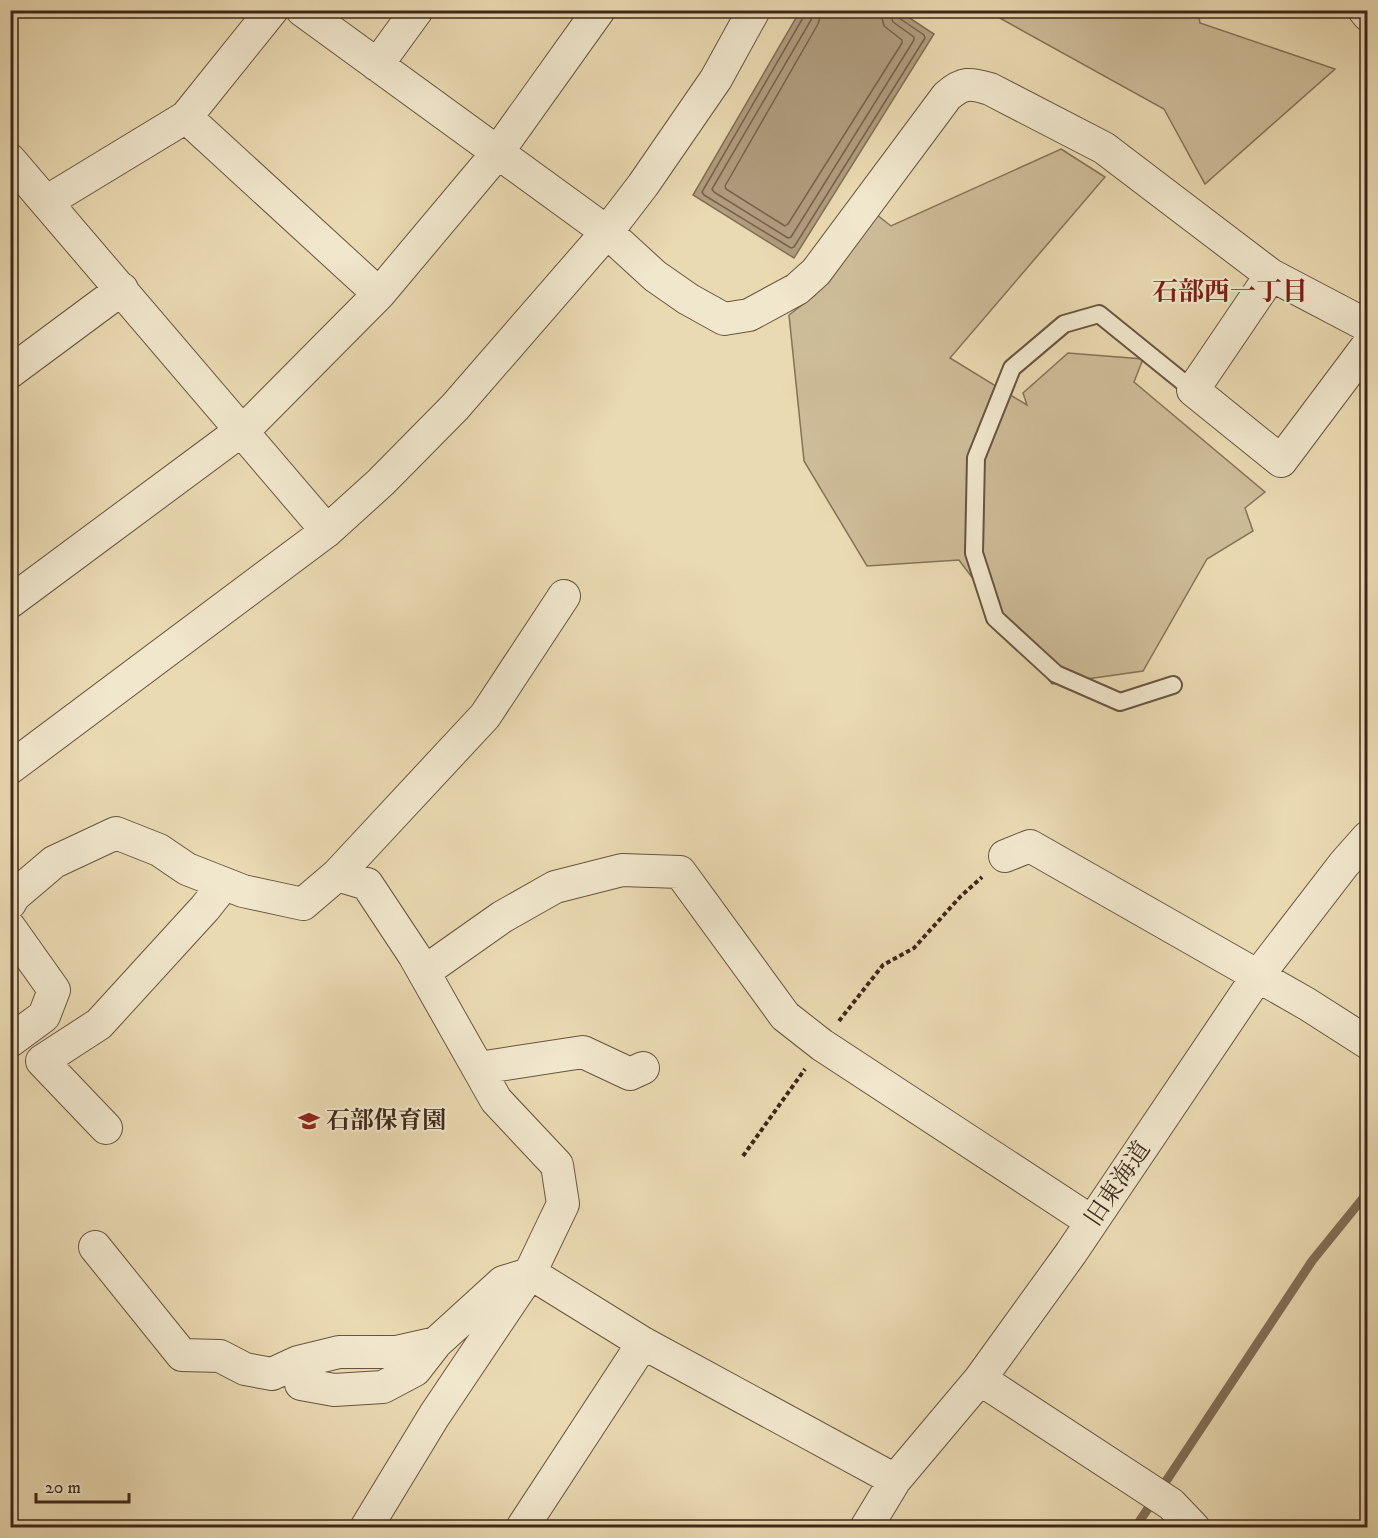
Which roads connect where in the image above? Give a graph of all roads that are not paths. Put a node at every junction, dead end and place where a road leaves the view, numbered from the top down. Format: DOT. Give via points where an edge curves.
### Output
graph roads {
  1 [pos="272,10"];
  2 [pos="303,10"];
  3 [pos="417,10"];
  4 [pos="599,10"];
  5 [pos="754,10"];
  6 [pos="1364,10"];
  7 [pos="1368,15"];
  8 [pos="377,65"];
  9 [pos="186,117"];
  10 [pos="498,152"];
  11 [pos="10,160"];
  12 [pos="46,202"];
  13 [pos="607,232"];
  14 [pos="1271,274"];
  15 [pos="122,290"];
  16 [pos="379,294"];
  17 [pos="1368,326"];
  18 [pos="1368,345"];
  19 [pos="10,372"];
  20 [pos="1193,390"];
  21 [pos="242,431"];
  22 [pos="327,531"];
  23 [pos="564,596"];
  24 [pos="10,602"];
  25 [pos="1173,685"];
  26 [pos="10,768"];
  27 [pos="1368,837"];
  28 [pos="1005,856"];
  29 [pos="337,875"];
  30 [pos="224,884"];
  31 [pos="10,903"];
  32 [pos="10,928"];
  33 [pos="424,972"];
  34 [pos="1257,977"];
  35 [pos="10,1041"];
  36 [pos="1368,1043"];
  37 [pos="479,1068"];
  38 [pos="643,1068"];
  39 [pos="106,1128"];
  40 [pos="1092,1222"];
  41 [pos="95,1247"];
  42 [pos="530,1273"];
  43 [pos="436,1342"];
  44 [pos="643,1343"];
  45 [pos="980,1379"];
  46 [pos="301,1384"];
  47 [pos="895,1480"];
  48 [pos="366,1527"];
  49 [pos="522,1527"];
  50 [pos="866,1527"];
  51 [pos="1194,1527"];
  1 -- 9 [label="street"];
  2 -- 8 [label="street"];
  3 -- 8 [label="street"];
  4 -- 10 [label="street"];
  5 -- 13 [label="street" via="716,79"];
  6 -- 7 [label="street"];
  8 -- 10 [label="street"];
  9 -- 12 [label="street"];
  9 -- 16 [label="street"];
  10 -- 13 [label="street"];
  10 -- 16 [label="street"];
  11 -- 12 [label="street"];
  12 -- 15 [label="street"];
  13 -- 14 [label="street" via="655,276 688,299 724,319 749,315 797,290 816,272 947,96 958,86 974,84 1104,148"];
  13 -- 22 [label="street" via="455,407"];
  14 -- 17 [label="street"];
  14 -- 20 [label="street"];
  15 -- 19 [label="street"];
  15 -- 21 [label="street"];
  16 -- 21 [label="street"];
  18 -- 20 [label="street" via="1281,461"];
  20 -- 25 [label="lane" via="1099,314 1064,324 1012,368 976,458 974,553 995,618 1056,674 1120,702"];
  21 -- 22 [label="street"];
  21 -- 24 [label="street"];
  22 -- 26 [label="street"];
  23 -- 29 [label="street" via="485,716"];
  27 -- 34 [label="street, 旧東海道"];
  28 -- 34 [label="street" via="1030,846"];
  29 -- 30 [label="street" via="303,904"];
  29 -- 33 [label="street" via="368,884"];
  30 -- 31 [label="street" via="116,833 54,862"];
  30 -- 39 [label="street" via="99,1024 42,1061"];
  32 -- 35 [label="street" via="54,990 44,1016"];
  33 -- 37 [label="street"];
  33 -- 40 [label="street" via="502,917 555,887 622,870 680,872 785,1016 822,1045"];
  34 -- 36 [label="street"];
  34 -- 40 [label="street, 旧東海道"];
  37 -- 38 [label="street" via="583,1052 630,1074"];
  37 -- 42 [label="street" via="496,1100 557,1166 563,1204"];
  40 -- 45 [label="street, 旧東海道"];
  41 -- 43 [label="street" via="182,1354 220,1356 245,1369 272,1374 298,1362 339,1352 396,1352"];
  42 -- 43 [label="street" via="503,1282"];
  42 -- 44 [label="street"];
  42 -- 48 [label="street" via="434,1416"];
  43 -- 46 [label="street" via="415,1370 383,1387 334,1390"];
  44 -- 47 [label="street"];
  44 -- 49 [label="street"];
  45 -- 47 [label="street, 旧東海道"];
  45 -- 51 [label="street" via="1171,1504"];
  47 -- 50 [label="street, 旧東海道"];
}
